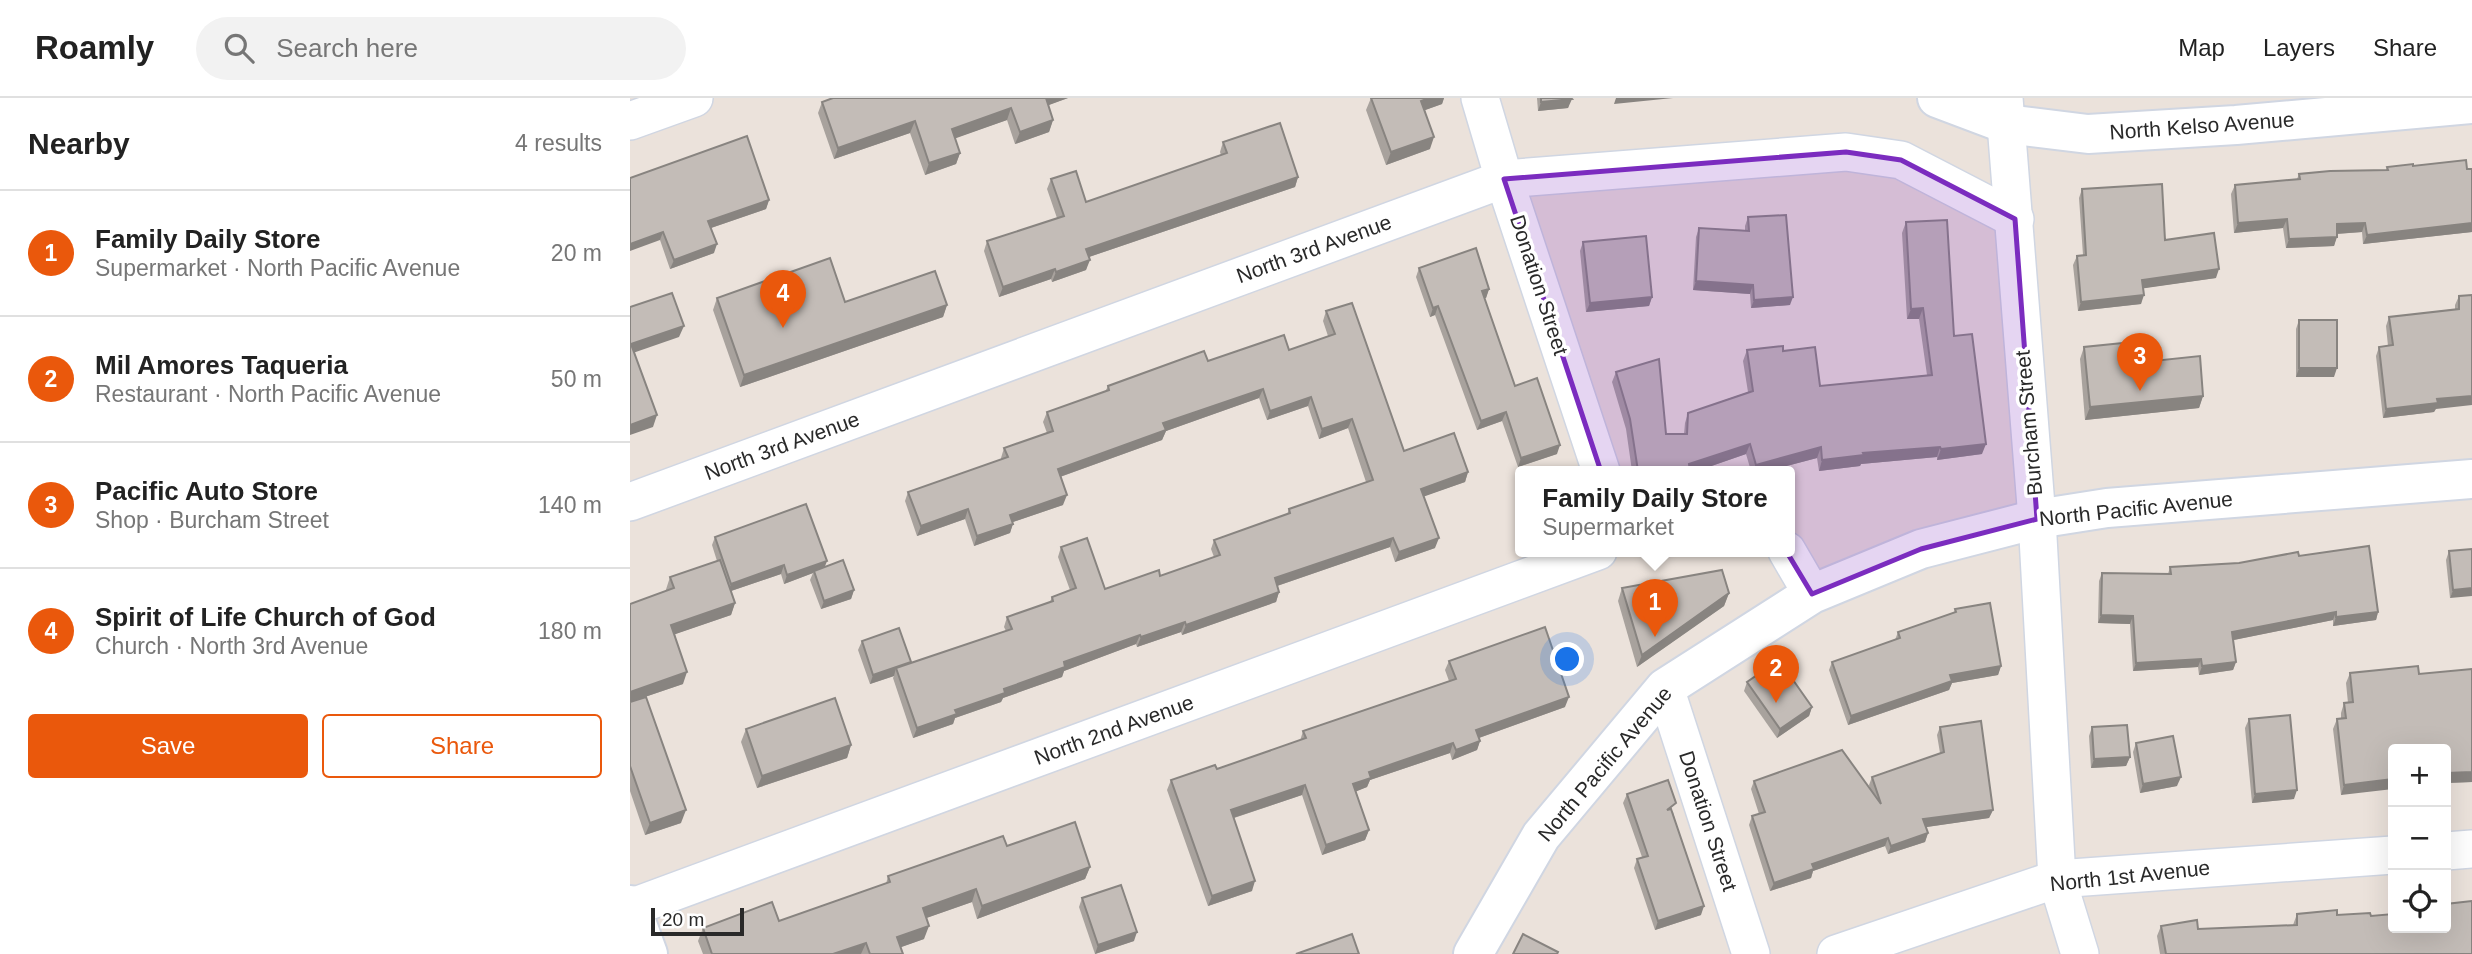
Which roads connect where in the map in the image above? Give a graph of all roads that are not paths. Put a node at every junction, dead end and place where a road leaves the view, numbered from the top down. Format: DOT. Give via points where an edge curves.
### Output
graph roads {
  1 [pos="694,98"];
  2 [pos="1480,98"];
  3 [pos="1937,98"];
  4 [pos="2472,104"];
  5 [pos="2005,111"];
  6 [pos="630,121"];
  7 [pos="1504,178"];
  8 [pos="2015,219"];
  9 [pos="1599,466"];
  10 [pos="2472,479"];
  11 [pos="630,502"];
  12 [pos="2037,519"];
  13 [pos="1582,557"];
  14 [pos="1790,557"];
  15 [pos="1812,594"];
  16 [pos="1665,688"];
  17 [pos="2472,849"];
  18 [pos="2451,851"];
  19 [pos="2388,855"];
  20 [pos="2057,879"];
  21 [pos="630,907"];
  22 [pos="648,954"];
  23 [pos="1473,954"];
  24 [pos="1751,954"];
  25 [pos="1836,954"];
  26 [pos="2080,954"];
  1 -- 6 [label="street"];
  2 -- 7 [label="street, Donation Street"];
  3 -- 5 [label="street, North Kelso Avenue"];
  4 -- 5 [label="street, North Kelso Avenue" via="2088,134"];
  5 -- 8 [label="street, Burcham Street"];
  7 -- 8 [label="street, North 3rd Avenue" via="1846,152 1901,160"];
  7 -- 9 [label="street, Donation Street"];
  7 -- 11 [label="street, North 3rd Avenue"];
  8 -- 12 [label="street, Burcham Street"];
  10 -- 12 [label="street, North Pacific Avenue" via="2107,509"];
  12 -- 15 [label="street, North Pacific Avenue" via="1921,549"];
  12 -- 20 [label="street, Burcham Street"];
  13 -- 21 [label="street, North 2nd Avenue"];
  14 -- 15 [label="street"];
  15 -- 16 [label="street, North Pacific Avenue"];
  16 -- 23 [label="street, North Pacific Avenue" via="1541,836"];
  16 -- 24 [label="street, Donation Street"];
  17 -- 18 [label="street"];
  19 -- 20 [label="street, North 1st Avenue"];
  20 -- 25 [label="street, North 1st Avenue"];
  20 -- 26 [label="street, Burcham Street"];
  21 -- 22 [label="street"];
}
